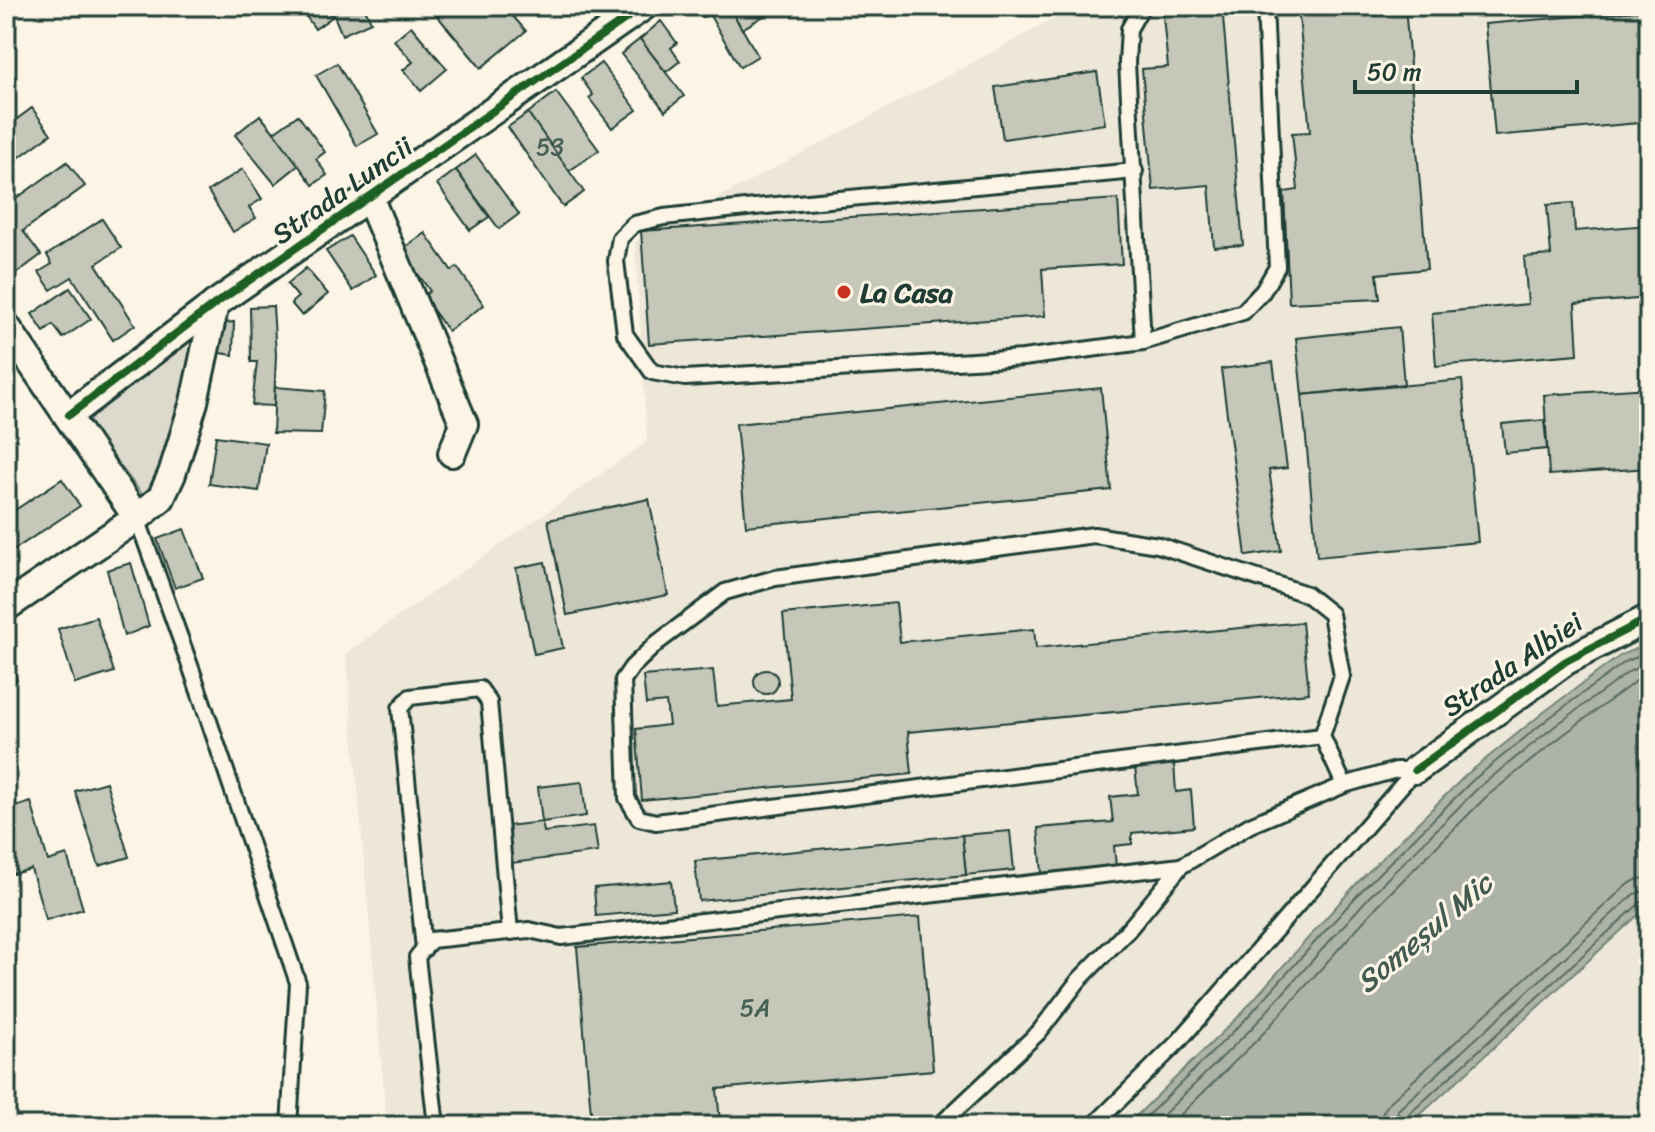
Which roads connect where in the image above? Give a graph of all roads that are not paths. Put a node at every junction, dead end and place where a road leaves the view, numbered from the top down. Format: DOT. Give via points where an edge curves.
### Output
graph roads {
  1 [pos="644,6"];
  2 [pos="1142,6"];
  3 [pos="1265,6"];
  4 [pos="1135,171"];
  5 [pos="370,199"];
  6 [pos="215,304"];
  7 [pos="6,326"];
  8 [pos="1143,342"];
  9 [pos="69,415"];
  10 [pos="452,453"];
  11 [pos="137,518"];
  12 [pos="6,607"];
  13 [pos="1649,618"];
  14 [pos="1322,736"];
  15 [pos="1415,770"];
  16 [pos="1344,785"];
  17 [pos="1181,866"];
  18 [pos="510,932"];
  19 [pos="424,949"];
  20 [pos="289,1126"];
  21 [pos="436,1126"];
  22 [pos="939,1126"];
  23 [pos="1093,1126"];
  1 -- 5 [label="street, Strada Luncii"];
  2 -- 4 [label="lane" via="1129,29 1127,63"];
  3 -- 8 [label="lane" via="1277,267 1243,312"];
  4 -- 8 [label="lane"];
  4 -- 8 [label="lane" via="664,217 634,224 620,238 616,261 625,334 652,372 685,378 1023,358"];
  5 -- 6 [label="street, Strada Luncii"];
  5 -- 10 [label="street" via="464,424"];
  6 -- 9 [label="street, Strada Luncii"];
  6 -- 11 [label="street" via="172,474 161,498"];
  7 -- 9 [label="street"];
  9 -- 11 [label="street"];
  11 -- 12 [label="street"];
  11 -- 20 [label="lane" via="298,983"];
  13 -- 15 [label="street, Strada Albiei" via="1566,661"];
  14 -- 14 [label="lane" via="1342,676 1331,614 1306,594 1158,545 1094,535 775,578 725,592 657,643 623,680 627,798 639,818 656,822"];
  14 -- 16 [label="lane"];
  15 -- 16 [label="lane"];
  15 -- 23 [label="lane" via="1179,1041"];
  16 -- 17 [label="lane" via="1250,825"];
  17 -- 18 [label="lane" via="561,937"];
  17 -- 22 [label="lane" via="1039,1032"];
  18 -- 19 [label="lane" via="431,940"];
  18 -- 19 [label="lane" via="489,702 480,689 410,697 400,708"];
  19 -- 21 [label="lane" via="417,957"];
}
